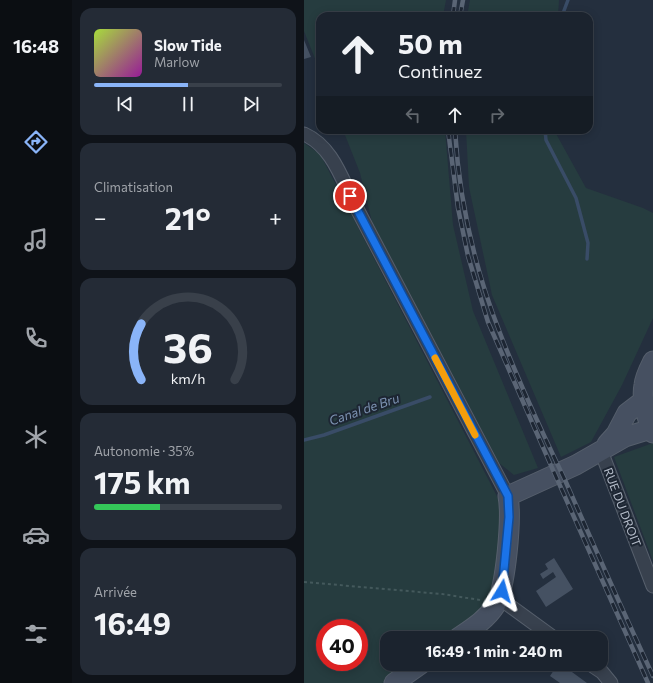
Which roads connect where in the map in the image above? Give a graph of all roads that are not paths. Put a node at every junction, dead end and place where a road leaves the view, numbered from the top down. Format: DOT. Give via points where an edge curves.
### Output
graph roads {
  1 [pos="304,134"];
  2 [pos="653,361"];
  3 [pos="644,392"];
  4 [pos="652,431"];
  5 [pos="601,451"];
  6 [pos="508,496"];
  7 [pos="653,586"];
  8 [pos="498,601"];
  9 [pos="468,631"];
  10 [pos="543,631"];
  11 [pos="411,671"];
  12 [pos="600,671"];
  13 [pos="394,683"];
  14 [pos="611,683"];
  1 -- 6 [label="street" via="318,143 332,158"];
  2 -- 3 [label="street"];
  3 -- 4 [label="street"];
  3 -- 5 [label="street, RUE DU DROIT" via="627,413 616,434"];
  4 -- 5 [label="street, RUE DU DROIT" via="625,437"];
  5 -- 6 [label="street, RUE DU DROIT"];
  5 -- 7 [label="street, RUE DU DROIT"];
  6 -- 8 [label="street" via="509,517 503,584"];
  8 -- 9 [label="street" via="490,613"];
  8 -- 10 [label="street"];
  11 -- 13 [label="street"];
  12 -- 14 [label="street"];
}
